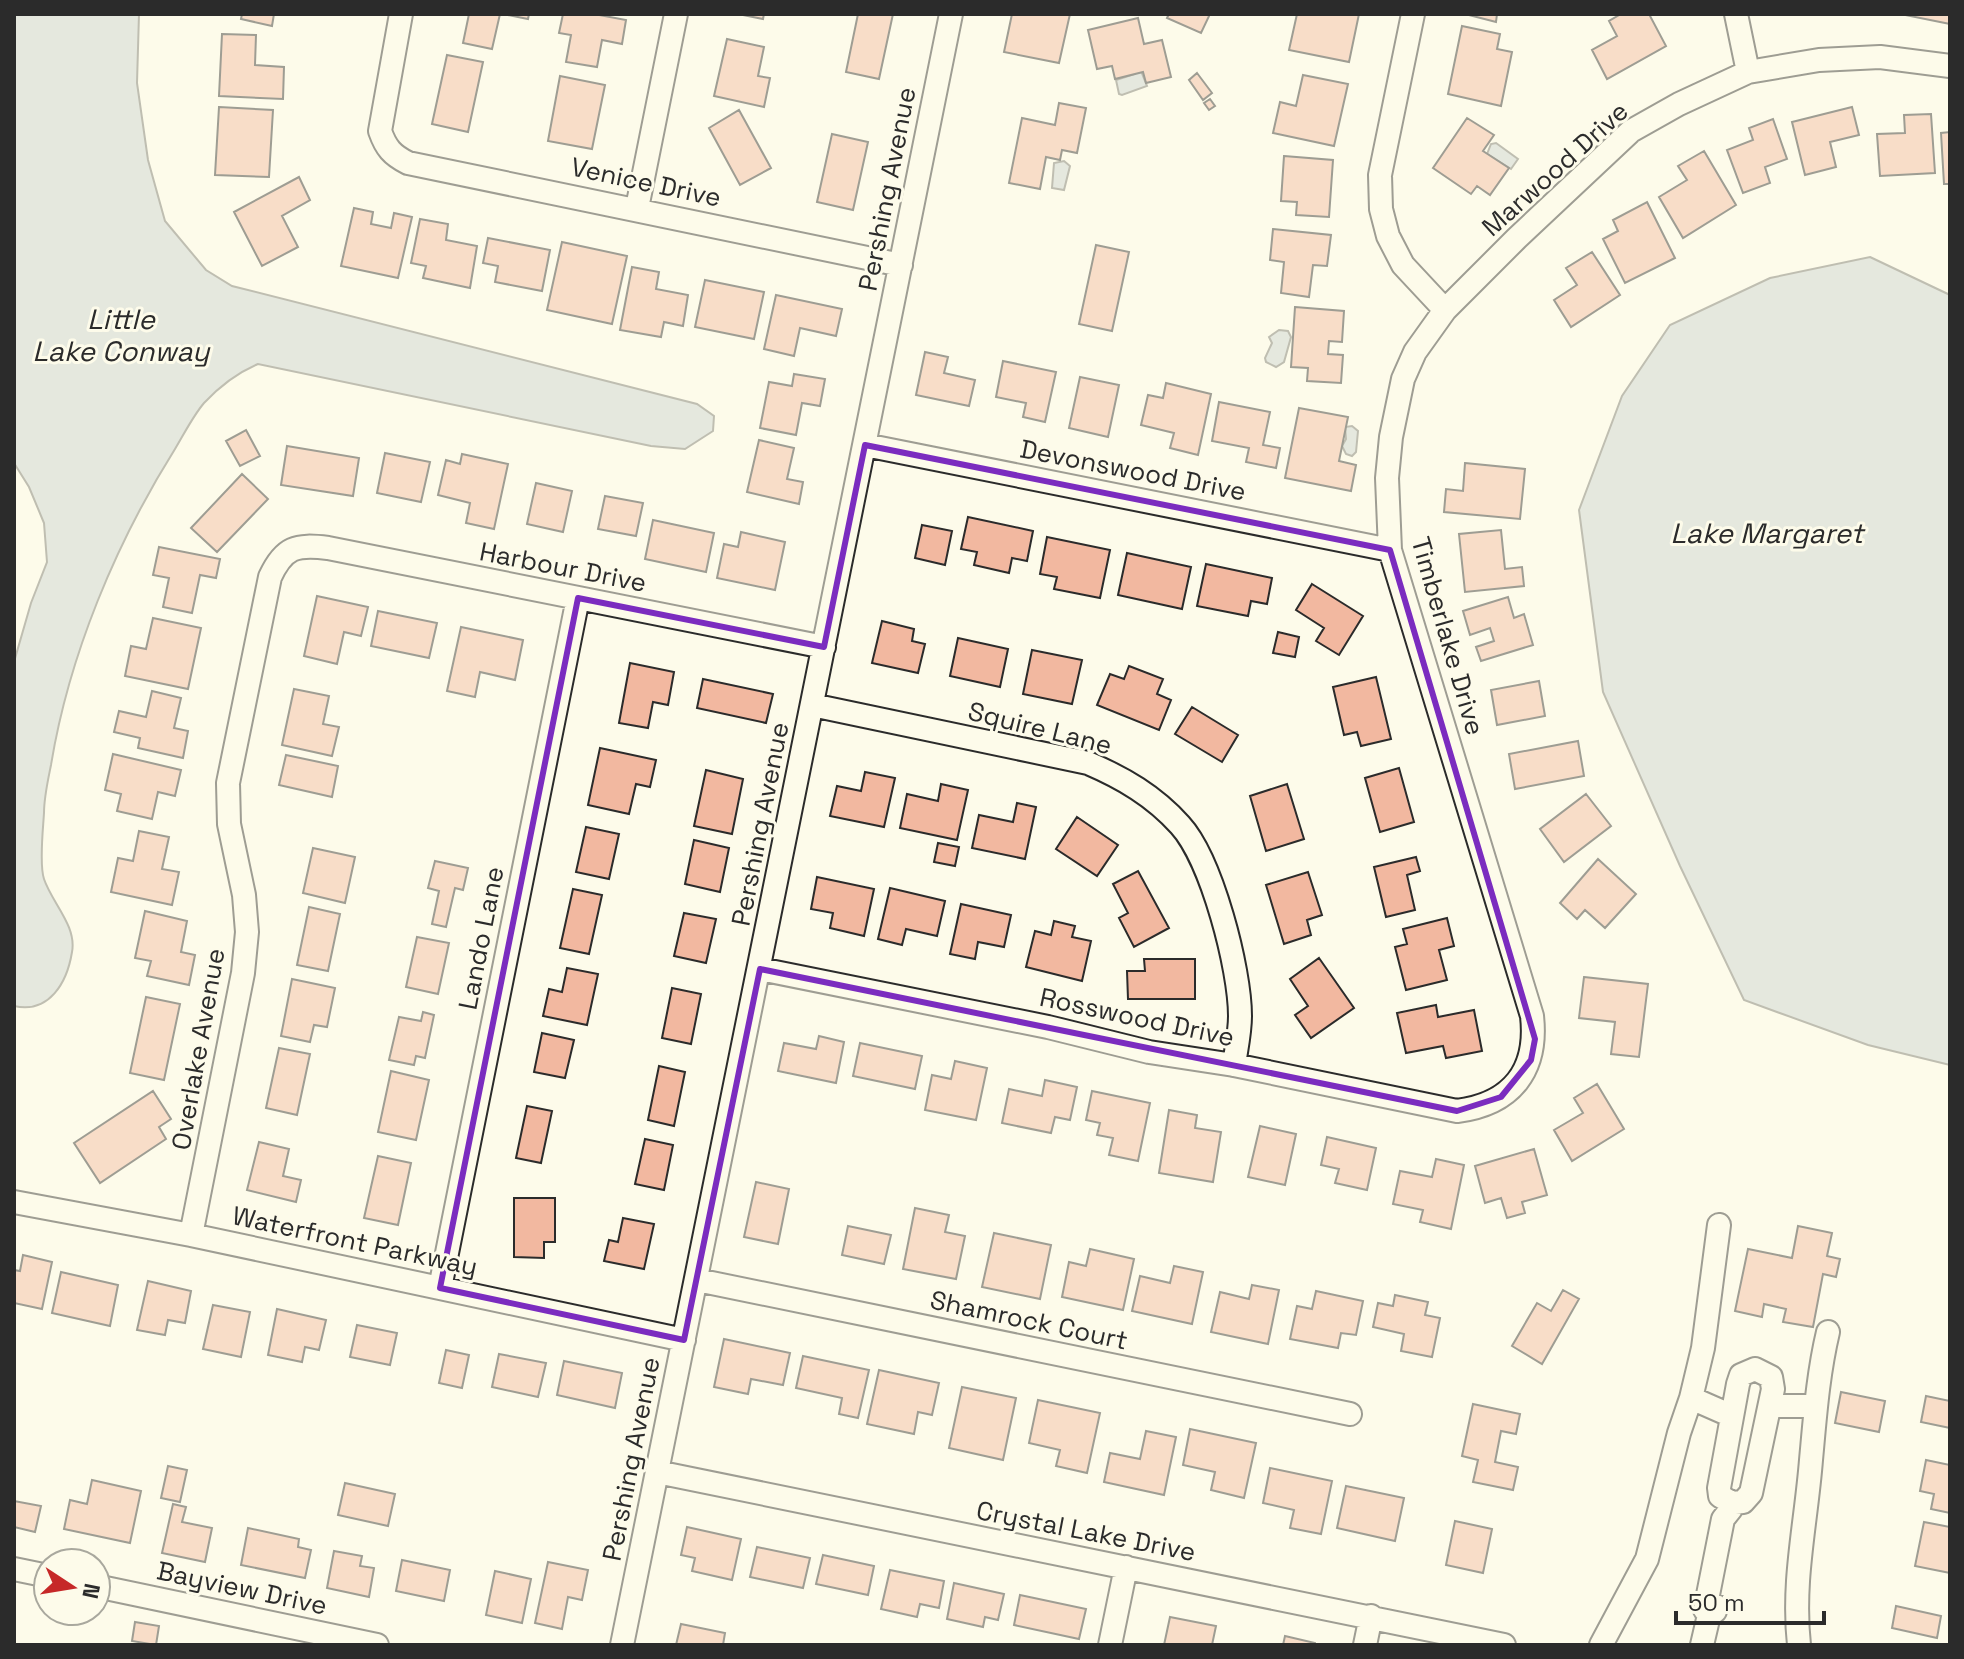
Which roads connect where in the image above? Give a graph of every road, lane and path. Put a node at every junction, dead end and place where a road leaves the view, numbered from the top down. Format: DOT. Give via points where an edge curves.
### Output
graph roads {
  1 [pos="401,14"];
  2 [pos="676,14"];
  3 [pos="951,14"];
  4 [pos="1413,14"];
  5 [pos="1736,14"];
  6 [pos="1950,66"];
  7 [pos="1748,72"];
  8 [pos="637,208"];
  9 [pos="901,265"];
  10 [pos="1445,310"];
  11 [pos="865,445"];
  12 [pos="291,548"];
  13 [pos="1390,550"];
  14 [pos="578,598"];
  15 [pos="824,647"];
  16 [pos="812,705"];
  17 [pos="760,969"];
  18 [pos="1234,1065"];
  19 [pos="1501,1097"];
  20 [pos="14,1202"];
  21 [pos="1719,1225"];
  22 [pos="191,1235"];
  23 [pos="697,1280"];
  24 [pos="440,1288"];
  25 [pos="1828,1332"];
  26 [pos="684,1340"];
  27 [pos="1691,1398"];
  28 [pos="1770,1406"];
  29 [pos="1816,1406"];
  30 [pos="1350,1414"];
  31 [pos="1732,1416"];
  32 [pos="657,1472"];
  33 [pos="1731,1506"];
  34 [pos="1126,1567"];
  35 [pos="112,1589"];
  36 [pos="1371,1616"];
  37 [pos="377,1645"];
  38 [pos="622,1645"];
  39 [pos="1110,1645"];
  40 [pos="1365,1645"];
  41 [pos="1504,1645"];
  42 [pos="1601,1645"];
  43 [pos="1702,1645"];
  44 [pos="1799,1645"];
  1 -- 8 [label="street, Venice Drive" via="380,131 394,156"];
  2 -- 8 [label="street"];
  3 -- 9 [label="street, Pershing Avenue"];
  4 -- 10 [label="street" via="1380,175 1381,209 1403,265"];
  5 -- 7 [label="street"];
  6 -- 7 [label="street, Marwood Drive" via="1880,57"];
  7 -- 10 [label="street, Marwood Drive" via="1631,131"];
  8 -- 9 [label="street, Venice Drive"];
  9 -- 11 [label="street, Pershing Avenue"];
  10 -- 13 [label="street, Timberlake Drive" via="1415,352 1396,408 1387,478"];
  11 -- 13 [label="street, Devonswood Drive"];
  11 -- 15 [label="street, Pershing Avenue"];
  12 -- 14 [label="street, Harbour Drive" via="328,548"];
  12 -- 22 [label="street, Overlake Avenue" via="270,577 228,783 229,824 247,932"];
  13 -- 19 [label="street, Timberlake Drive" via="1532,1016 1531,1060"];
  14 -- 15 [label="street, Harbour Drive"];
  14 -- 24 [label="street, Lando Lane"];
  15 -- 16 [label="street, Pershing Avenue"];
  16 -- 17 [label="street, Pershing Avenue"];
  16 -- 18 [label="street, Squire Lane" via="1088,763 1154,800 1182,827 1214,891 1238,985"];
  17 -- 18 [label="street, Rosswood Drive" via="1149,1052"];
  17 -- 23 [label="street, Pershing Avenue"];
  18 -- 19 [label="street, Rosswood Drive" via="1457,1111 1479,1109"];
  20 -- 22 [label="street, Waterfront Parkway"];
  21 -- 27 [label="street"];
  22 -- 24 [label="street, Waterfront Parkway"];
  23 -- 26 [label="street, Pershing Avenue"];
  23 -- 30 [label="street, Shamrock Court"];
  24 -- 26 [label="street, Waterfront Parkway"];
  25 -- 29 [label="street"];
  26 -- 32 [label="street, Pershing Avenue"];
  27 -- 31 [label="street"];
  27 -- 42 [label="street" via="1647,1559"];
  28 -- 29 [label="street"];
  28 -- 31 [label="street" via="1771,1377 1755,1369 1741,1375"];
  28 -- 33 [label="street" via="1751,1493"];
  29 -- 44 [label="street" via="1797,1581"];
  31 -- 33 [label="street" via="1719,1488"];
  32 -- 34 [label="street, Crystal Lake Drive"];
  32 -- 38 [label="street, Pershing Avenue"];
  33 -- 43 [label="street" via="1723,1519"];
  34 -- 36 [label="street, Crystal Lake Drive"];
  34 -- 39 [label="street"];
  35 -- 37 [label="street, Bayview Drive"];
  36 -- 40 [label="street"];
  36 -- 41 [label="street, Crystal Lake Drive"];
}
